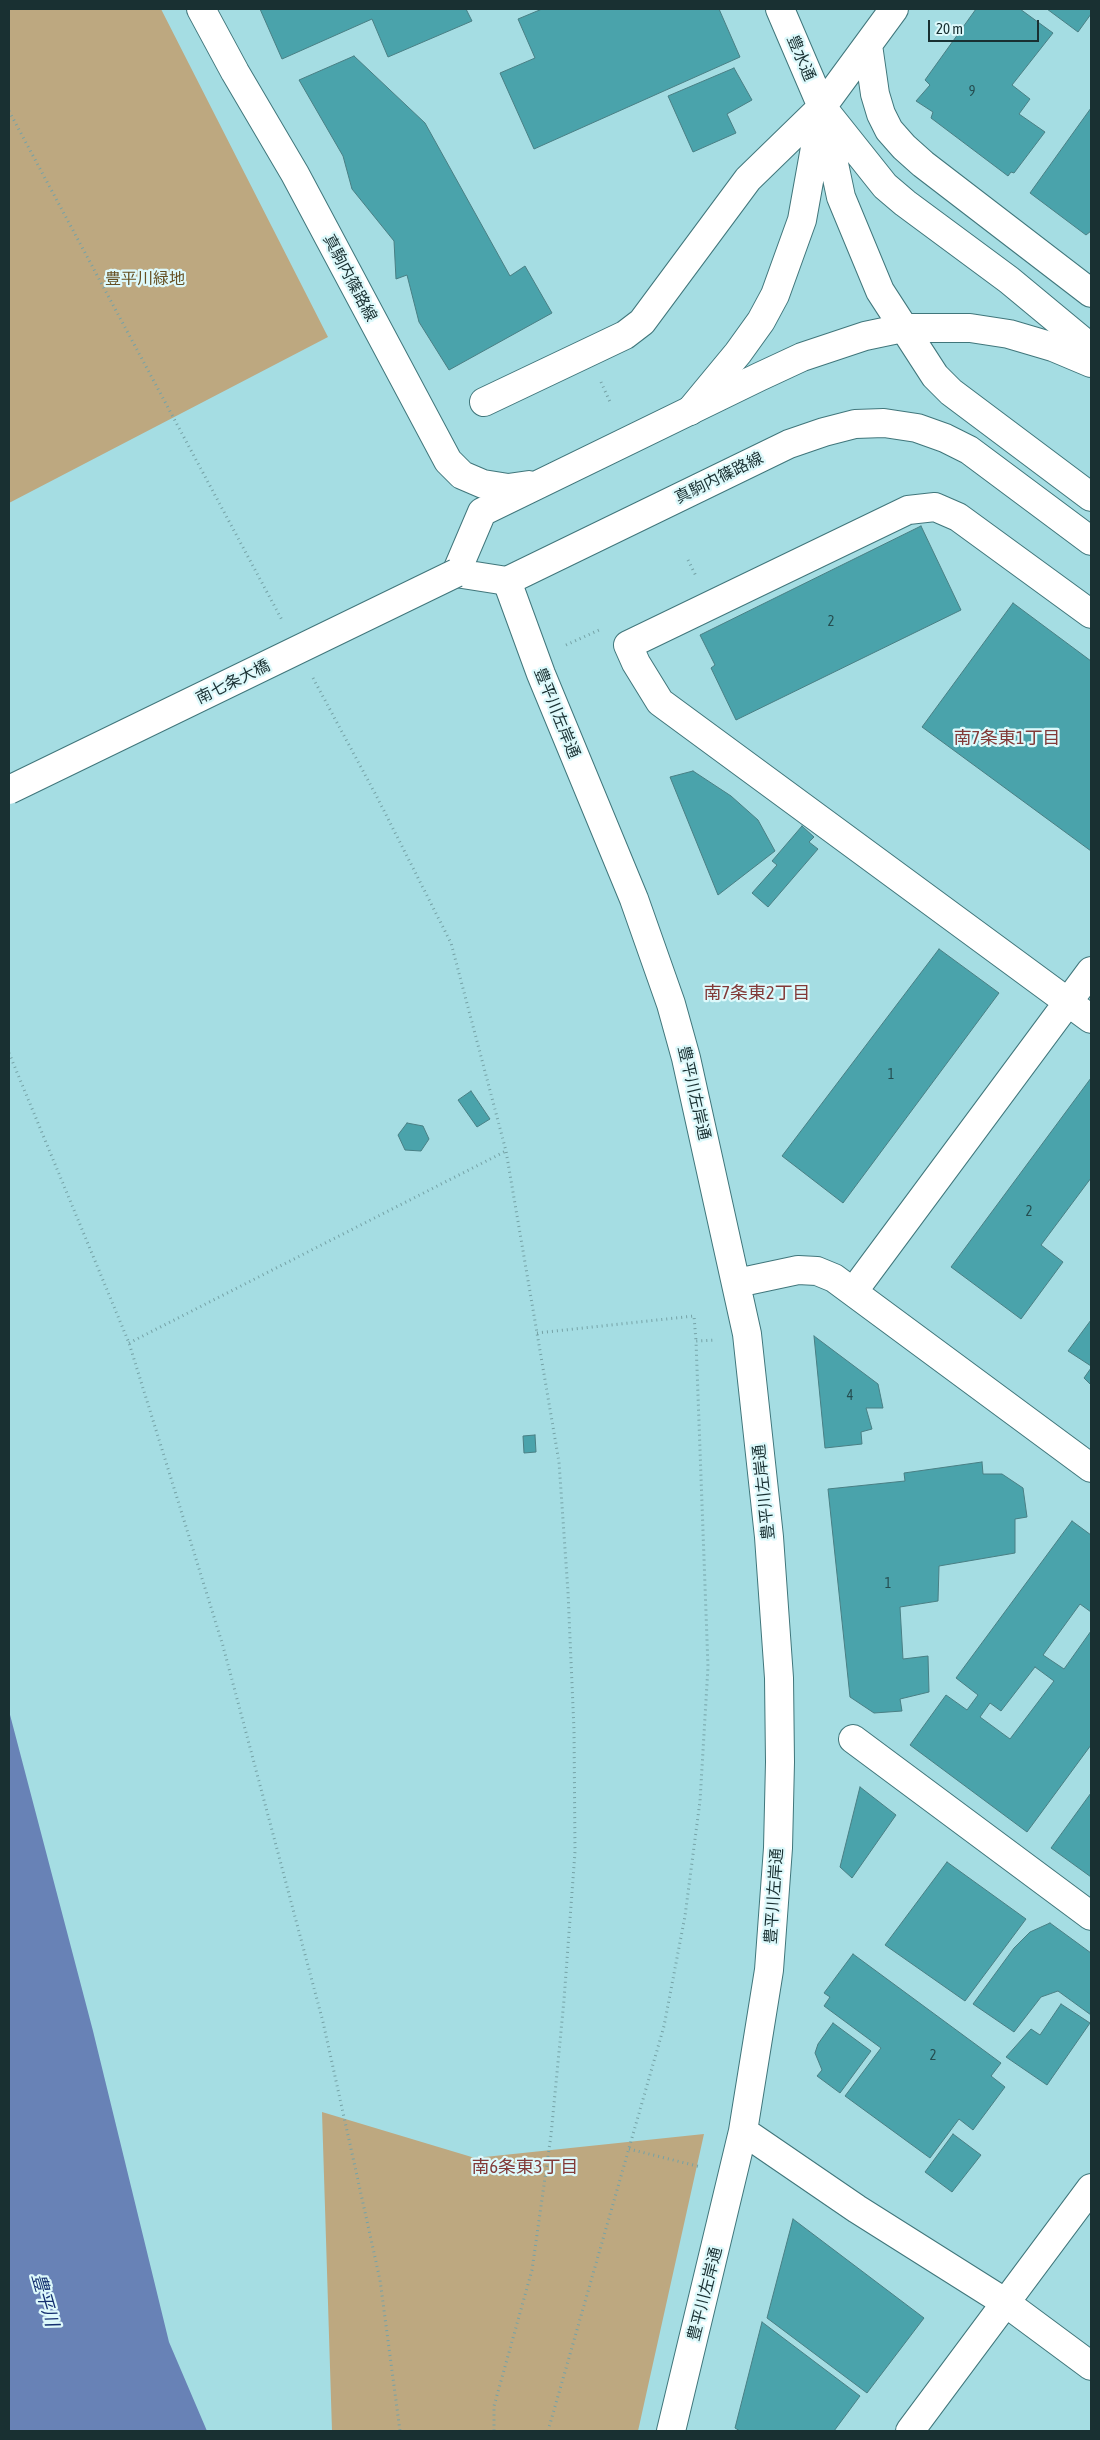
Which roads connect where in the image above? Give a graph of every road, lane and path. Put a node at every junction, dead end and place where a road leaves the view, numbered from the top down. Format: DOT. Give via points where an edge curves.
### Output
graph roads {
  1 [pos="201,9"];
  2 [pos="780,9"];
  3 [pos="894,9"];
  4 [pos="868,45"];
  5 [pos="822,107"];
  6 [pos="1091,293"];
  7 [pos="903,328"];
  8 [pos="1091,348"];
  9 [pos="1091,363"];
  10 [pos="600,378"];
  11 [pos="484,402"];
  12 [pos="610,402"];
  13 [pos="690,410"];
  14 [pos="540,484"];
  15 [pos="1091,497"];
  16 [pos="1091,541"];
  17 [pos="688,560"];
  18 [pos="456,573"];
  19 [pos="507,581"];
  20 [pos="698,581"];
  21 [pos="1091,614"];
  22 [pos="584,637"];
  23 [pos="565,646"];
  24 [pos="9,790"];
  25 [pos="1091,971"];
  26 [pos="1068,1002"];
  27 [pos="1091,1019"];
  28 [pos="9,1053"];
  29 [pos="737,1283"];
  30 [pos="853,1292"];
  31 [pos="537,1332"];
  32 [pos="723,1339"];
  33 [pos="696,1341"];
  34 [pos="129,1343"];
  35 [pos="1091,1468"];
  36 [pos="853,1739"];
  37 [pos="1091,1916"];
  38 [pos="743,2131"];
  39 [pos="629,2149"];
  40 [pos="702,2167"];
  41 [pos="1091,2188"];
  42 [pos="1006,2302"];
  43 [pos="1091,2366"];
  44 [pos="400,2431"];
  45 [pos="494,2431"];
  46 [pos="548,2431"];
  47 [pos="671,2431"];
  48 [pos="910,2431"];
  1 -- 14 [label="street, 真駒内篠路線" via="295,174 448,461 462,474 483,484 508,488"];
  2 -- 5 [label="street, 豊水通"];
  3 -- 4 [label="street"];
  4 -- 5 [label="street"];
  4 -- 6 [label="street" via="881,114 889,130 904,147"];
  5 -- 7 [label="street" via="841,197 880,291"];
  5 -- 8 [label="street" via="885,186 905,204 1009,280"];
  5 -- 11 [label="street" via="748,179 642,322 625,335"];
  5 -- 13 [label="street" via="802,220 775,295 761,321"];
  7 -- 9 [label="street, 真駒内篠路線" via="970,328 1009,334"];
  7 -- 13 [label="street, 真駒内篠路線" via="865,336 802,358"];
  7 -- 15 [label="street" via="935,376 952,392"];
  10 -- 12 [label="path"];
  13 -- 14 [label="street, 真駒内篠路線"];
  14 -- 18 [label="street, 真駒内篠路線" via="482,512"];
  16 -- 19 [label="street, 真駒内篠路線" via="969,450 945,438 917,428 884,423 855,424 789,444"];
  17 -- 20 [label="path"];
  18 -- 19 [label="street"];
  18 -- 24 [label="street, 南七条大橋, bridge"];
  19 -- 29 [label="street, 豊平川左岸通" via="541,674 634,898 672,1004"];
  21 -- 26 [label="street" via="958,517 935,507 908,510 628,645 660,702"];
  22 -- 23 [label="path"];
  25 -- 26 [label="street"];
  26 -- 27 [label="street"];
  26 -- 30 [label="street"];
  28 -- 34 [label="path"];
  29 -- 30 [label="street" via="798,1270 817,1271 834,1278"];
  29 -- 38 [label="street, 豊平川左岸通" via="747,1334 768,1537 780,1762 778,1848 769,1970"];
  30 -- 35 [label="street"];
  31 -- 33 [label="path" via="694,1316"];
  31 -- 34 [label="path" via="506,1151"];
  31 -- 45 [label="path" via="560,1471 572,1700 575,1852 550,2145 532,2270 494,2406"];
  32 -- 33 [label="path"];
  33 -- 39 [label="path" via="708,1667 700,1801 685,1916 664,2026"];
  34 -- 44 [label="path" via="223,1646 323,2022 380,2280"];
  36 -- 37 [label="street"];
  38 -- 42 [label="street" via="856,2209"];
  38 -- 47 [label="street, 豊平川左岸通"];
  39 -- 40 [label="path"];
  39 -- 46 [label="path"];
  41 -- 42 [label="street"];
  42 -- 43 [label="street"];
  42 -- 48 [label="street"];
}
